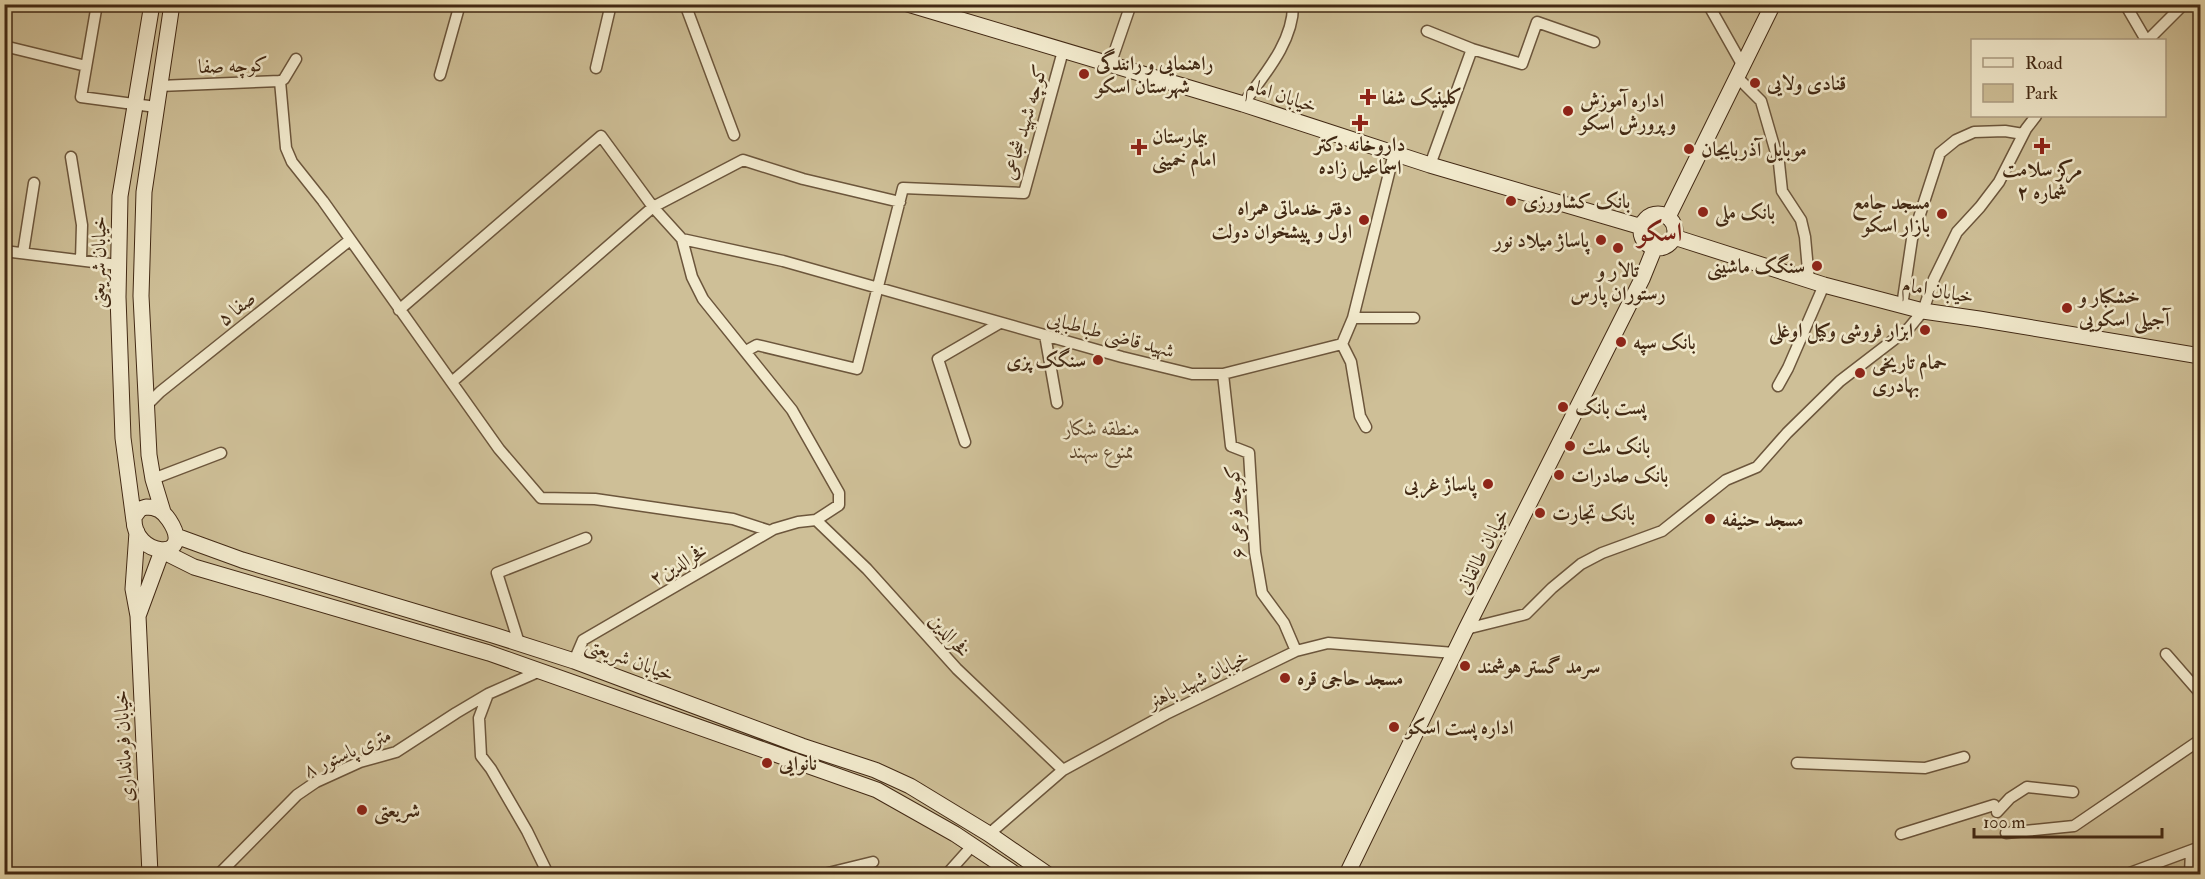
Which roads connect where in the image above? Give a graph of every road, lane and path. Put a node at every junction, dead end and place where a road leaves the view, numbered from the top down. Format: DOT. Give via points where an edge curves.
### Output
graph roads {
  1 [pos="97,4"];
  2 [pos="152,4"];
  3 [pos="172,4"];
  4 [pos="460,4"];
  5 [pos="611,4"];
  6 [pos="685,4"];
  7 [pos="908,4"];
  8 [pos="1131,4"];
  9 [pos="1293,4"];
  10 [pos="1708,4"];
  11 [pos="1773,4"];
  12 [pos="2125,4"];
  13 [pos="2184,4"];
  14 [pos="1427,31"];
  15 [pos="2146,39"];
  16 [pos="2148,39"];
  17 [pos="1594,42"];
  18 [pos="4,46"];
  19 [pos="1472,49"];
  20 [pos="1063,51"];
  21 [pos="296,58"];
  22 [pos="1110,65"];
  23 [pos="86,66"];
  24 [pos="596,68"];
  25 [pos="1740,71"];
  26 [pos="440,75"];
  27 [pos="280,81"];
  28 [pos="159,86"];
  29 [pos="1243,104"];
  30 [pos="135,105"];
  31 [pos="156,107"];
  32 [pos="2035,117"];
  33 [pos="2024,134"];
  34 [pos="734,135"];
  35 [pos="1394,153"];
  36 [pos="71,157"];
  37 [pos="1430,165"];
  38 [pos="34,183"];
  39 [pos="900,202"];
  40 [pos="653,207"];
  41 [pos="1668,217"];
  42 [pos="1642,227"];
  43 [pos="1674,237"];
  44 [pos="682,239"];
  45 [pos="350,240"];
  46 [pos="1655,247"];
  47 [pos="4,251"];
  48 [pos="22,253"];
  49 [pos="81,260"];
  50 [pos="118,265"];
  51 [pos="1817,283"];
  52 [pos="877,288"];
  53 [pos="141,296"];
  54 [pos="118,297"];
  55 [pos="1902,306"];
  56 [pos="399,310"];
  57 [pos="1923,312"];
  58 [pos="1353,318"];
  59 [pos="1414,318"];
  60 [pos="1000,323"];
  61 [pos="1044,335"];
  62 [pos="1342,344"];
  63 [pos="746,351"];
  64 [pos="2200,356"];
  65 [pos="1223,374"];
  66 [pos="453,381"];
  67 [pos="1778,386"];
  68 [pos="1057,404"];
  69 [pos="147,405"];
  70 [pos="1366,426"];
  71 [pos="965,442"];
  72 [pos="221,453"];
  73 [pos="153,479"];
  74 [pos="163,512"];
  75 [pos="816,520"];
  76 [pos="136,527"];
  77 [pos="770,531"];
  78 [pos="176,536"];
  79 [pos="586,538"];
  80 [pos="162,551"];
  81 [pos="242,560"];
  82 [pos="236,579"];
  83 [pos="138,616"];
  84 [pos="1466,629"];
  85 [pos="519,643"];
  86 [pos="1296,651"];
  87 [pos="1454,653"];
  88 [pos="2166,654"];
  89 [pos="574,661"];
  90 [pos="540,671"];
  91 [pos="2200,693"];
  92 [pos="488,694"];
  93 [pos="723,716"];
  94 [pos="716,733"];
  95 [pos="2200,740"];
  96 [pos="1964,758"];
  97 [pos="1797,763"];
  98 [pos="1063,770"];
  99 [pos="2073,792"];
  100 [pos="2006,832"];
  101 [pos="989,834"];
  102 [pos="1901,834"];
  103 [pos="972,846"];
  104 [pos="2196,849"];
  105 [pos="873,862"];
  106 [pos="150,874"];
  107 [pos="219,874"];
  108 [pos="548,874"];
  109 [pos="824,874"];
  110 [pos="947,874"];
  111 [pos="1015,874"];
  112 [pos="1047,874"];
  113 [pos="1347,874"];
  114 [pos="2127,874"];
  115 [pos="2190,874"];
  1 -- 23 [label="street"];
  2 -- 30 [label="main road, خیابان شریعتی"];
  3 -- 28 [label="main road"];
  4 -- 26 [label="street"];
  5 -- 24 [label="street"];
  6 -- 34 [label="street"];
  7 -- 20 [label="main road, خیابان امام"];
  8 -- 22 [label="street"];
  9 -- 29 [label="street" via="1293,21 1274,61"];
  10 -- 25 [label="street"];
  11 -- 25 [label="main road"];
  12 -- 15 [label="street"];
  13 -- 16 [label="street"];
  14 -- 19 [label="street"];
  17 -- 19 [label="street" via="1537,22 1522,64"];
  18 -- 23 [label="street"];
  19 -- 37 [label="street"];
  20 -- 22 [label="main road, خیابان امام"];
  20 -- 39 [label="street, کوچه شهید شجاعی" via="1024,193 903,188"];
  21 -- 27 [label="street, کوچه صفا"];
  22 -- 29 [label="main road, خیابان امام"];
  23 -- 30 [label="street" via="81,97"];
  25 -- 41 [label="main road"];
  25 -- 51 [label="street" via="1761,101 1779,163 1782,191 1803,228 1809,265"];
  27 -- 28 [label="street, کوچه صفا"];
  27 -- 45 [label="street" via="283,138 292,162"];
  28 -- 31 [label="main road"];
  29 -- 35 [label="main road, خیابان امام"];
  30 -- 31 [label="street"];
  30 -- 50 [label="main road, خیابان شریعتی" via="120,196"];
  31 -- 53 [label="main road" via="144,192"];
  32 -- 33 [label="street"];
  33 -- 55 [label="street" via="1974,132 1940,153 1912,239"];
  33 -- 57 [label="street" via="1999,182 1957,232"];
  35 -- 37 [label="main road, خیابان امام"];
  35 -- 58 [label="street"];
  36 -- 49 [label="street" via="82,225"];
  37 -- 42 [label="main road, خیابان امام"];
  38 -- 48 [label="street"];
  39 -- 40 [label="street" via="743,160"];
  39 -- 52 [label="street"];
  40 -- 44 [label="street"];
  40 -- 56 [label="street" via="601,136"];
  40 -- 66 [label="street"];
  41 -- 42 [label="main road" via="1652,215"];
  41 -- 43 [label="main road" via="1675,226"];
  42 -- 46 [label="main road" via="1643,238"];
  43 -- 46 [label="main road" via="1666,246"];
  43 -- 51 [label="main road, خیابان امام"];
  44 -- 52 [label="street, شهید قاضی طباطبایی" via="783,261"];
  44 -- 63 [label="street" via="692,277 703,299"];
  45 -- 56 [label="street"];
  45 -- 69 [label="street, صفا ۵"];
  46 -- 84 [label="main road, خیابان طالقانی"];
  47 -- 48 [label="street"];
  48 -- 49 [label="street"];
  49 -- 50 [label="street"];
  50 -- 54 [label="main road, خیابان شریعتی"];
  51 -- 55 [label="main road, خیابان امام"];
  51 -- 67 [label="street" via="1788,369"];
  52 -- 60 [label="street, شهید قاضی طباطبایی"];
  52 -- 63 [label="street" via="857,369 757,345"];
  53 -- 54 [label="main road"];
  53 -- 69 [label="main road"];
  54 -- 76 [label="main road, خیابان شریعتی" via="123,438"];
  55 -- 57 [label="main road, خیابان امام"];
  56 -- 66 [label="street"];
  57 -- 64 [label="main road, خیابان امام"];
  57 -- 84 [label="street" via="1909,328 1840,381 1756,467 1726,480 1662,531 1581,564 1526,614"];
  58 -- 59 [label="street"];
  58 -- 62 [label="street"];
  60 -- 61 [label="street, شهید قاضی طباطبایی"];
  60 -- 71 [label="street" via="938,359"];
  61 -- 65 [label="street, شهید قاضی طباطبایی" via="1192,374"];
  61 -- 68 [label="street"];
  62 -- 65 [label="street, شهید قاضی طباطبایی"];
  62 -- 70 [label="street"];
  63 -- 75 [label="street" via="792,410 839,493 839,505"];
  65 -- 86 [label="street, کوچه فرعی ۶" via="1231,446 1249,453 1255,552 1262,593 1284,623"];
  66 -- 77 [label="street" via="499,448 541,498 595,499 733,519"];
  69 -- 73 [label="main road"];
  72 -- 73 [label="street"];
  73 -- 74 [label="main road"];
  74 -- 76 [label="main road" via="146,507 136,513"];
  74 -- 78 [label="main road"];
  75 -- 77 [label="street, فخرالدین۲"];
  75 -- 98 [label="street, فخرالدین" via="867,569 957,669"];
  76 -- 80 [label="main road" via="149,547"];
  76 -- 83 [label="main road, خیابان فرمانداری" via="133,589"];
  77 -- 89 [label="street, فخرالدین۲" via="583,640"];
  78 -- 80 [label="main road" via="174,546"];
  78 -- 81 [label="main road, خیابان شریعتی"];
  79 -- 85 [label="street" via="497,573"];
  80 -- 82 [label="main road, خیابان شریعتی" via="194,567"];
  80 -- 83 [label="main road, خیابان فرمانداری"];
  81 -- 82 [label="main road"];
  81 -- 85 [label="main road, خیابان شریعتی"];
  82 -- 90 [label="main road, خیابان شریعتی"];
  83 -- 106 [label="main road, خیابان فرمانداری"];
  84 -- 87 [label="main road, خیابان طالقانی"];
  85 -- 89 [label="main road, خیابان شریعتی"];
  86 -- 87 [label="street, خیابان شهید باهنر" via="1328,643"];
  86 -- 98 [label="street, خیابان شهید باهنر" via="1166,714"];
  87 -- 113 [label="main road, خیابان طالقانی"];
  88 -- 91 [label="street"];
  89 -- 93 [label="main road, خیابان شریعتی"];
  90 -- 92 [label="street, ۸ متری پاستور"];
  90 -- 94 [label="main road, خیابان شریعتی"];
  92 -- 107 [label="street, ۸ متری پاستور" via="396,752 360,762 315,782 297,795"];
  92 -- 108 [label="street" via="479,718 481,756"];
  93 -- 94 [label="main road"];
  93 -- 101 [label="main road, خیابان شریعتی" via="875,770 910,786"];
  94 -- 103 [label="main road, خیابان شریعتی" via="877,790"];
  95 -- 100 [label="street" via="2074,826"];
  96 -- 97 [label="street" via="1925,768"];
  98 -- 101 [label="street, خیابان شهید باهنر"];
  99 -- 102 [label="street" via="2027,787 1996,808"];
  101 -- 112 [label="main road, خیابان شریعتی"];
  103 -- 110 [label="street"];
  103 -- 111 [label="main road, خیابان شریعتی"];
  104 -- 114 [label="street"];
  104 -- 115 [label="street"];
  105 -- 109 [label="street"];
}
